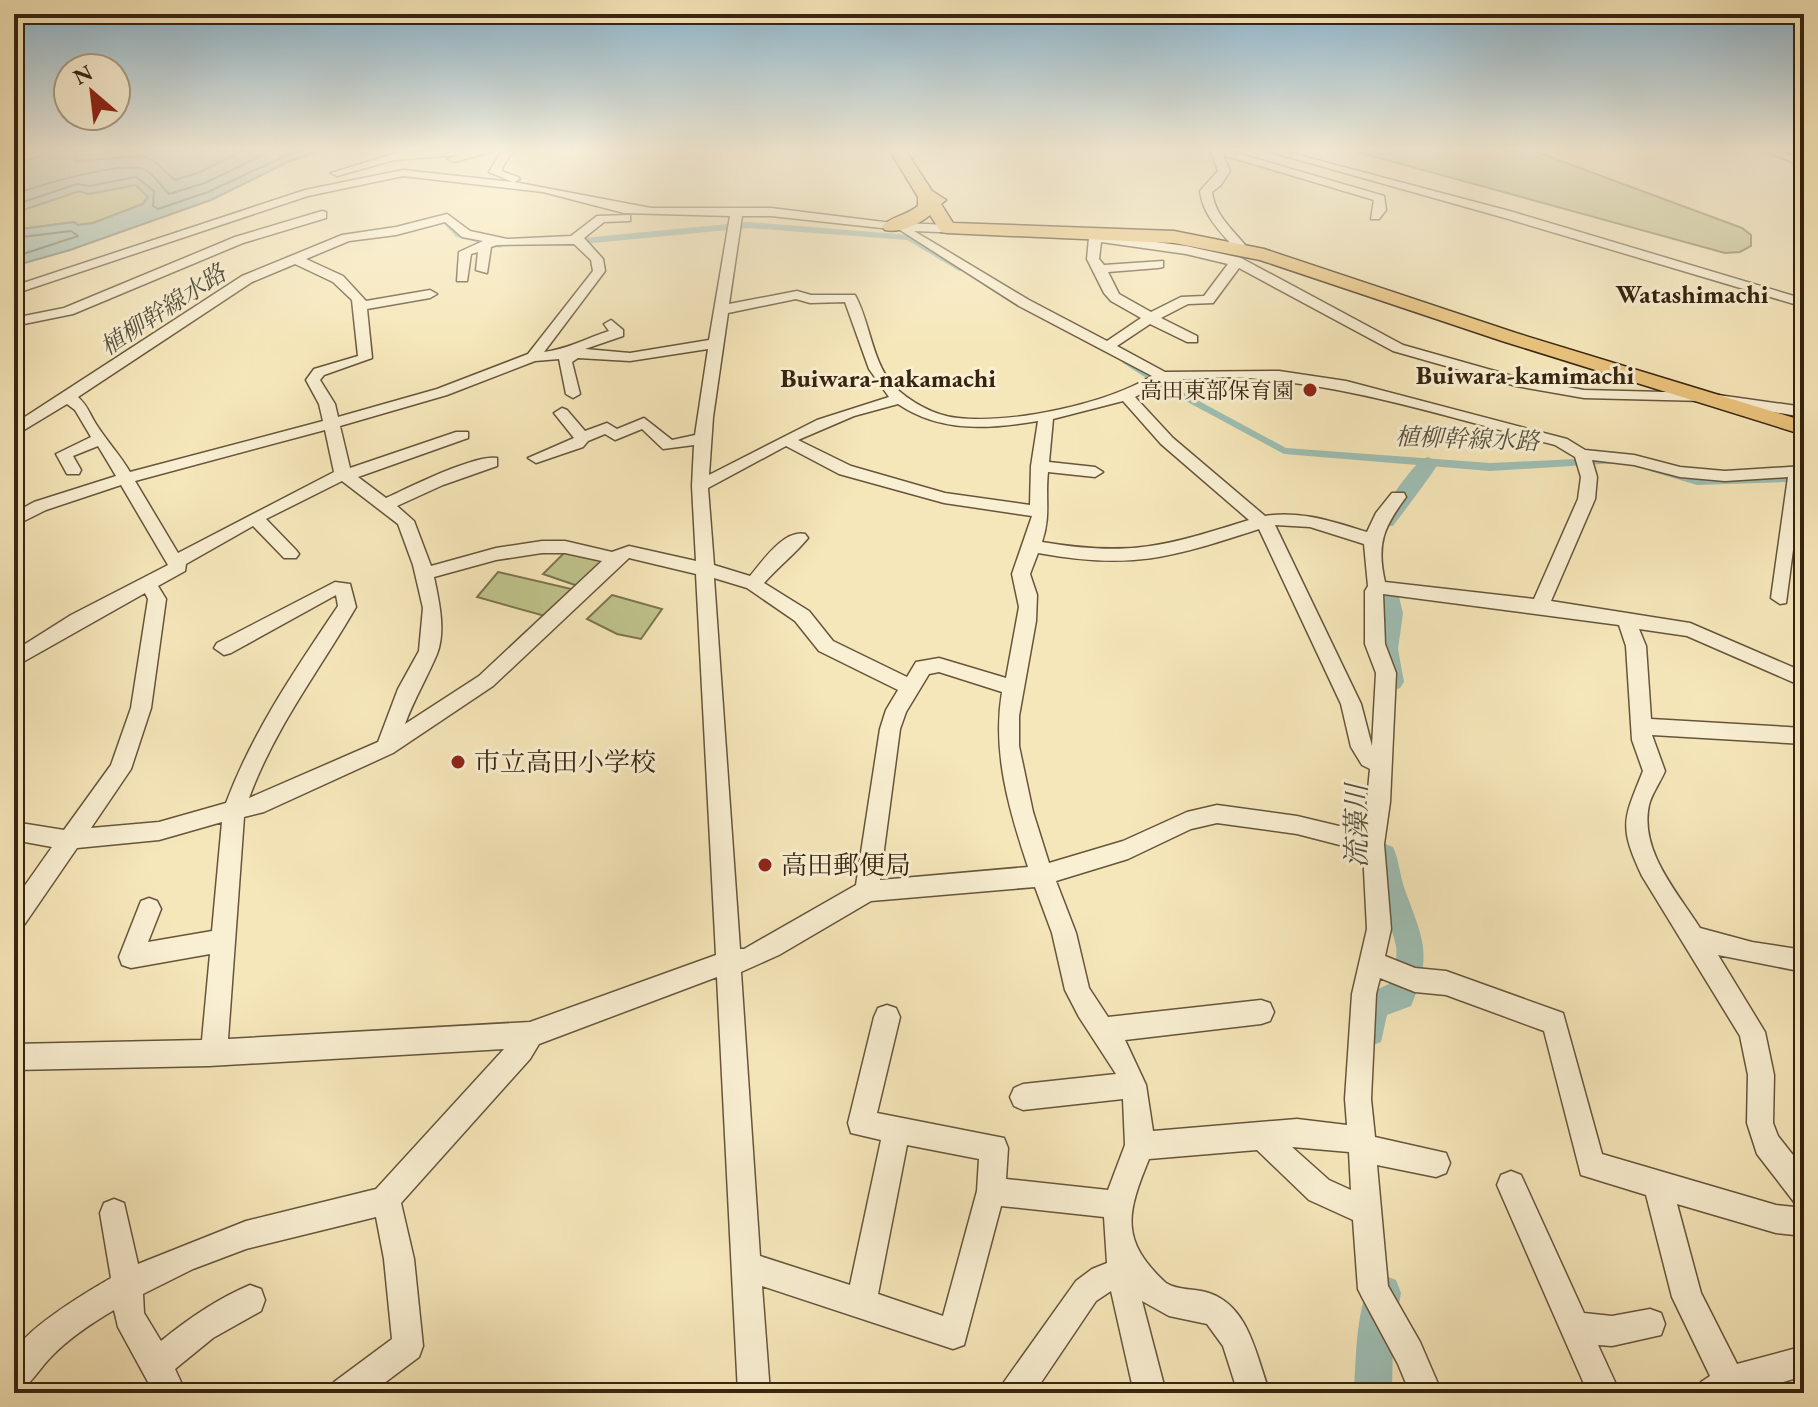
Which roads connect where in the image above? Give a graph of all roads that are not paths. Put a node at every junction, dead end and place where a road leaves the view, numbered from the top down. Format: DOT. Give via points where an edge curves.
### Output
graph roads {
  1 [pos="234,217"];
  2 [pos="671,217"];
  3 [pos="719,217"];
  4 [pos="754,217"];
  5 [pos="811,217"];
  6 [pos="917,217"];
  7 [pos="940,217"];
  8 [pos="971,217"];
  9 [pos="1214,217"];
  10 [pos="1515,217"];
  11 [pos="734,222"];
  12 [pos="331,223"];
  13 [pos="899,227"];
  14 [pos="947,228"];
  15 [pos="1013,229"];
  16 [pos="1095,238"];
  17 [pos="579,239"];
  18 [pos="490,244"];
  19 [pos="1167,247"];
  20 [pos="1239,256"];
  21 [pos="296,259"];
  22 [pos="1103,269"];
  23 [pos="482,270"];
  24 [pos="462,278"];
  25 [pos="14,290"];
  26 [pos="430,294"];
  27 [pos="1804,303"];
  28 [pos="360,306"];
  29 [pos="720,310"];
  30 [pos="1148,319"];
  31 [pos="14,322"];
  32 [pos="611,324"];
  33 [pos="1192,339"];
  34 [pos="713,344"];
  35 [pos="1108,346"];
  36 [pos="572,353"];
  37 [pos="533,357"];
  38 [pos="1163,376"];
  39 [pos="573,394"];
  40 [pos="1124,394"];
  41 [pos="1704,397"];
  42 [pos="70,399"];
  43 [pos="901,399"];
  44 [pos="1804,412"];
  45 [pos="562,413"];
  46 [pos="1046,417"];
  47 [pos="332,424"];
  48 [pos="1804,428"];
  49 [pos="14,431"];
  50 [pos="462,435"];
  51 [pos="582,438"];
  52 [pos="100,439"];
  53 [pos="701,439"];
  54 [pos="788,441"];
  55 [pos="1581,454"];
  56 [pos="536,458"];
  57 [pos="491,462"];
  58 [pos="1039,466"];
  59 [pos="73,470"];
  60 [pos="1095,472"];
  61 [pos="1800,472"];
  62 [pos="345,475"];
  63 [pos="124,479"];
  64 [pos="700,486"];
  65 [pos="1398,497"];
  66 [pos="385,505"];
  67 [pos="1039,512"];
  68 [pos="255,518"];
  69 [pos="14,520"];
  70 [pos="1260,522"];
  71 [pos="799,538"];
  72 [pos="1372,540"];
  73 [pos="1033,546"];
  74 [pos="290,554"];
  75 [pos="615,559"];
  76 [pos="175,563"];
  77 [pos="704,569"];
  78 [pos="424,574"];
  79 [pos="148,583"];
  80 [pos="753,584"];
  81 [pos="1377,587"];
  82 [pos="1780,598"];
  83 [pos="1540,606"];
  84 [pos="1626,619"];
  85 [pos="224,648"];
  86 [pos="14,660"];
  87 [pos="1804,680"];
  88 [pos="910,687"];
  89 [pos="1013,688"];
  90 [pos="1641,726"];
  91 [pos="1804,736"];
  92 [pos="386,747"];
  93 [pos="1379,764"];
  94 [pos="234,809"];
  95 [pos="14,831"];
  96 [pos="73,839"];
  97 [pos="1373,844"];
  98 [pos="1040,876"];
  99 [pos="867,891"];
  100 [pos="149,909"];
  101 [pos="14,920"];
  102 [pos="1695,938"];
  103 [pos="223,940"];
  104 [pos="730,961"];
  105 [pos="1804,961"];
  106 [pos="1373,963"];
  107 [pos="1261,1012"];
  108 [pos="887,1017"];
  109 [pos="1101,1030"];
  110 [pos="530,1035"];
  111 [pos="214,1052"];
  112 [pos="14,1057"];
  113 [pos="1133,1085"];
  114 [pos="1023,1097"];
  115 [pos="897,1130"];
  116 [pos="1265,1135"];
  117 [pos="1363,1145"];
  118 [pos="1139,1146"];
  119 [pos="1436,1163"];
  120 [pos="1511,1185"];
  121 [pos="1658,1187"];
  122 [pos="991,1191"];
  123 [pos="1804,1192"];
  124 [pos="386,1199"];
  125 [pos="1119,1205"];
  126 [pos="1368,1212"];
  127 [pos="114,1213"];
  128 [pos="1804,1222"];
  129 [pos="1122,1263"];
  130 [pos="747,1266"];
  131 [pos="128,1288"];
  132 [pos="250,1300"];
  133 [pos="861,1304"];
  134 [pos="1650,1324"];
  135 [pos="1574,1327"];
  136 [pos="1804,1361"];
  137 [pos="157,1364"];
  138 [pos="14,1377"];
  139 [pos="1720,1388"];
  140 [pos="170,1393"];
  141 [pos="345,1393"];
  142 [pos="754,1393"];
  143 [pos="1015,1393"];
  144 [pos="1150,1393"];
  145 [pos="1254,1393"];
  146 [pos="1426,1393"];
  147 [pos="1604,1393"];
  1 -- 25 [label="street"];
  2 -- 17 [label="street" via="606,217"];
  3 -- 11 [label="street"];
  4 -- 11 [label="street"];
  5 -- 13 [label="street"];
  6 -- 13 [label="highway"];
  7 -- 14 [label="highway"];
  8 -- 15 [label="highway"];
  9 -- 20 [label="street"];
  10 -- 27 [label="street"];
  11 -- 29 [label="street"];
  12 -- 18 [label="street" via="396,231 447,218"];
  12 -- 21 [label="street"];
  12 -- 31 [label="street" via="239,240 68,311"];
  13 -- 14 [label="street"];
  13 -- 35 [label="street" via="991,284"];
  14 -- 15 [label="highway"];
  14 -- 16 [label="street"];
  15 -- 20 [label="highway" via="1174,237"];
  16 -- 19 [label="street"];
  16 -- 22 [label="street" via="1093,259"];
  17 -- 18 [label="street"];
  17 -- 37 [label="street" via="597,259 599,271"];
  18 -- 23 [label="street"];
  18 -- 24 [label="street" via="465,252"];
  19 -- 20 [label="street"];
  19 -- 22 [label="street" via="1164,265"];
  20 -- 30 [label="street" via="1208,300 1186,300"];
  20 -- 41 [label="highway"];
  20 -- 41 [label="street" via="1378,339 1423,357 1550,390"];
  21 -- 28 [label="street" via="338,279"];
  21 -- 42 [label="street" via="234,285"];
  22 -- 30 [label="street" via="1114,297"];
  26 -- 28 [label="street"];
  28 -- 47 [label="street" via="365,358 319,372 313,380"];
  29 -- 34 [label="street"];
  29 -- 43 [label="street" via="797,295 850,298 876,371"];
  30 -- 33 [label="street"];
  30 -- 35 [label="street"];
  32 -- 36 [label="street" via="618,333"];
  34 -- 36 [label="street" via="630,357"];
  34 -- 53 [label="street"];
  35 -- 38 [label="street"];
  36 -- 37 [label="street"];
  36 -- 39 [label="street" via="565,361"];
  37 -- 47 [label="street" via="442,392"];
  38 -- 40 [label="street"];
  38 -- 55 [label="street" via="1279,375 1346,385 1561,442"];
  40 -- 46 [label="street"];
  40 -- 70 [label="street" via="1167,441"];
  41 -- 44 [label="street"];
  41 -- 48 [label="highway"];
  42 -- 49 [label="street"];
  42 -- 52 [label="street" via="82,408"];
  43 -- 46 [label="street" via="957,423"];
  43 -- 54 [label="street"];
  45 -- 51 [label="street"];
  46 -- 58 [label="street"];
  47 -- 62 [label="street"];
  47 -- 63 [label="street"];
  50 -- 62 [label="street"];
  51 -- 53 [label="street" via="607,428 615,435 644,423 669,446"];
  51 -- 56 [label="street"];
  52 -- 59 [label="street" via="64,454"];
  52 -- 63 [label="street"];
  53 -- 64 [label="street"];
  54 -- 64 [label="street"];
  54 -- 67 [label="street" via="845,470 944,498"];
  55 -- 61 [label="street" via="1725,476"];
  55 -- 83 [label="street" via="1590,476 1584,512"];
  57 -- 66 [label="street"];
  58 -- 60 [label="street"];
  58 -- 67 [label="street"];
  61 -- 82 [label="street"];
  62 -- 66 [label="street"];
  62 -- 68 [label="street"];
  63 -- 69 [label="street" via="40,506"];
  63 -- 76 [label="street"];
  64 -- 77 [label="street"];
  65 -- 72 [label="street" via="1386,509"];
  66 -- 78 [label="street" via="405,521"];
  67 -- 73 [label="street"];
  68 -- 74 [label="street"];
  68 -- 76 [label="street"];
  70 -- 72 [label="street" via="1292,519"];
  70 -- 73 [label="street" via="1146,557 1108,558"];
  70 -- 93 [label="street" via="1268,528 1351,704 1361,747"];
  71 -- 80 [label="street"];
  72 -- 81 [label="street"];
  73 -- 89 [label="street" via="1021,574 1028,618"];
  75 -- 77 [label="street" via="629,552"];
  75 -- 78 [label="street" via="569,545 543,545"];
  75 -- 92 [label="street" via="486,681"];
  76 -- 79 [label="street" via="179,567"];
  77 -- 80 [label="street"];
  77 -- 104 [label="street"];
  78 -- 92 [label="street" via="432,608 429,651"];
  79 -- 86 [label="street"];
  79 -- 96 [label="street" via="157,599 141,708 120,769"];
  80 -- 88 [label="street" via="802,616 826,646"];
  81 -- 83 [label="street"];
  81 -- 93 [label="street" via="1375,644 1386,673"];
  83 -- 84 [label="street"];
  84 -- 87 [label="street" via="1690,630"];
  84 -- 90 [label="street" via="1636,646"];
  85 -- 94 [label="street" via="335,588 344,589 347,607 279,710"];
  88 -- 89 [label="street" via="923,667 931,665"];
  88 -- 99 [label="street" via="890,729"];
  89 -- 98 [label="street" via="1007,710 1010,756"];
  90 -- 91 [label="street"];
  90 -- 102 [label="street" via="1654,771 1637,815 1639,839 1650,869"];
  92 -- 94 [label="street" via="256,806"];
  93 -- 97 [label="street"];
  94 -- 96 [label="street" via="159,831"];
  94 -- 103 [label="street"];
  95 -- 96 [label="street"];
  96 -- 101 [label="street"];
  97 -- 98 [label="street" via="1297,825 1217,814"];
  97 -- 106 [label="street" via="1379,895"];
  98 -- 99 [label="street"];
  98 -- 109 [label="street" via="1064,935 1079,994"];
  99 -- 104 [label="street" via="746,960"];
  100 -- 103 [label="street" via="131,957"];
  102 -- 105 [label="street"];
  102 -- 123 [label="street" via="1752,1032 1761,1075 1760,1123 1767,1144"];
  103 -- 111 [label="street"];
  104 -- 110 [label="street"];
  104 -- 130 [label="street"];
  106 -- 117 [label="street" via="1364,994 1359,1065"];
  106 -- 121 [label="street" via="1554,1022 1591,1165"];
  107 -- 109 [label="street"];
  108 -- 115 [label="street" via="861,1123"];
  109 -- 113 [label="street" via="1126,1061"];
  110 -- 111 [label="street"];
  110 -- 124 [label="street"];
  111 -- 112 [label="street"];
  113 -- 114 [label="street"];
  113 -- 118 [label="street"];
  115 -- 122 [label="street" via="994,1148"];
  115 -- 133 [label="street"];
  116 -- 117 [label="street" via="1297,1133"];
  116 -- 118 [label="street"];
  116 -- 126 [label="street" via="1319,1190"];
  117 -- 119 [label="street"];
  117 -- 126 [label="street"];
  118 -- 125 [label="street" via="1123,1180"];
  120 -- 135 [label="street"];
  121 -- 128 [label="street"];
  121 -- 139 [label="street" via="1687,1297"];
  122 -- 125 [label="street"];
  122 -- 133 [label="street" via="953,1334"];
  124 -- 131 [label="street" via="358,1211 234,1238"];
  124 -- 141 [label="street" via="408,1346"];
  125 -- 129 [label="street"];
  126 -- 146 [label="street" via="1373,1289"];
  127 -- 131 [label="street"];
  129 -- 143 [label="street" via="1086,1291"];
  129 -- 144 [label="street"];
  129 -- 145 [label="street" via="1167,1301 1213,1309 1220,1315"];
  130 -- 133 [label="street"];
  130 -- 142 [label="street"];
  131 -- 137 [label="street" via="129,1316"];
  131 -- 138 [label="street" via="62,1327"];
  132 -- 137 [label="street" via="202,1327"];
  134 -- 135 [label="street" via="1612,1331"];
  135 -- 147 [label="street"];
  136 -- 139 [label="street"];
  137 -- 140 [label="street"];
}
